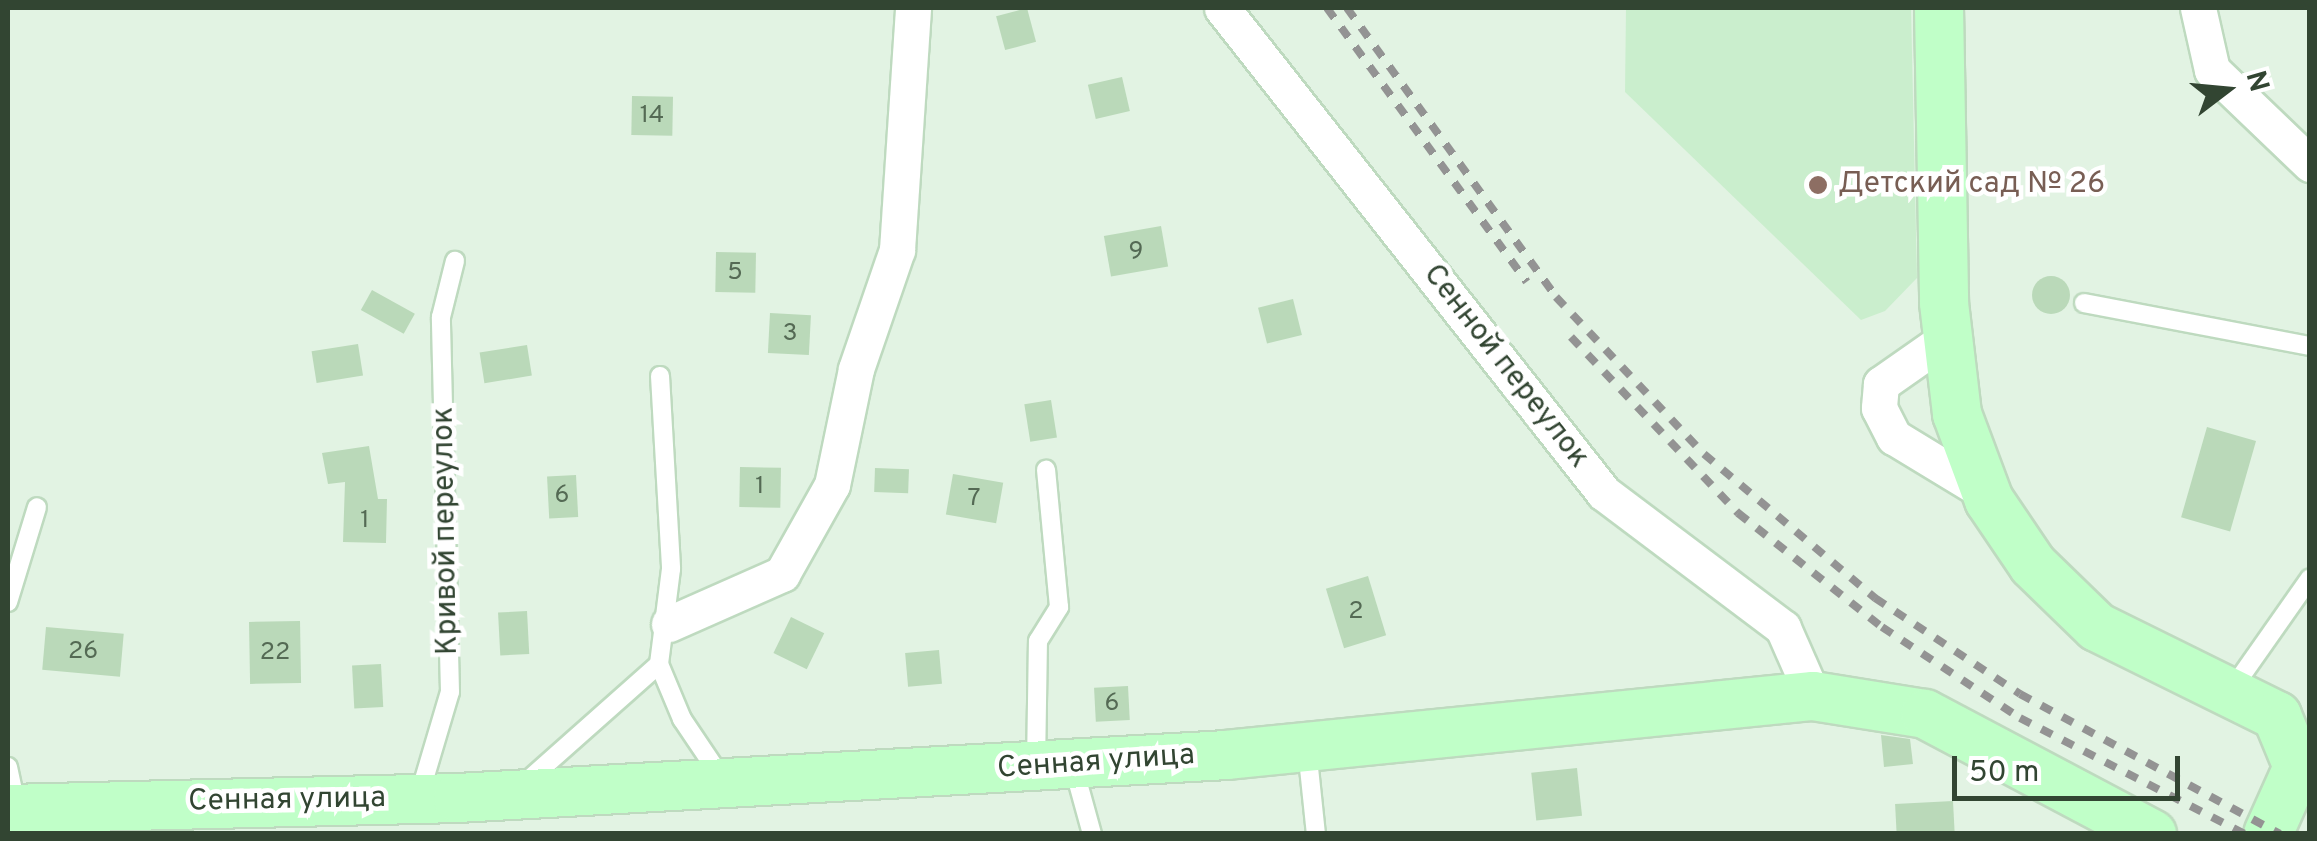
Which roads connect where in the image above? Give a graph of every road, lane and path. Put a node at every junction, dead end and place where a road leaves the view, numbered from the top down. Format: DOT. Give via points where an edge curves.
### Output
graph roads {
  1 [pos="912,8"];
  2 [pos="1222,8"];
  3 [pos="1939,8"];
  4 [pos="2198,8"];
  5 [pos="2310,164"];
  6 [pos="455,262"];
  7 [pos="2084,303"];
  8 [pos="1948,338"];
  9 [pos="2310,346"];
  10 [pos="660,376"];
  11 [pos="1046,470"];
  12 [pos="1986,493"];
  13 [pos="37,507"];
  14 [pos="2310,578"];
  15 [pos="8,602"];
  16 [pos="669,624"];
  17 [pos="659,664"];
  18 [pos="2230,692"];
  19 [pos="1814,696"];
  20 [pos="2304,730"];
  21 [pos="1307,746"];
  22 [pos="1054,766"];
  23 [pos="726,784"];
  24 [pos="10,794"];
  25 [pos="509,796"];
  26 [pos="418,798"];
  27 [pos="1092,834"];
  28 [pos="1316,834"];
  29 [pos="2152,834"];
  30 [pos="2268,834"];
  1 -- 16 [label="street" via="897,250 832,484 782,574"];
  2 -- 19 [label="street, Сенной переулок" via="1604,492 1782,628"];
  3 -- 8 [label="main road"];
  4 -- 5 [label="street" via="2212,70"];
  6 -- 26 [label="lane, Кривой переулок" via="441,318 450,692"];
  7 -- 9 [label="lane"];
  8 -- 12 [label="main road" via="1957,414"];
  8 -- 12 [label="street" via="1881,384 1879,408 1894,436"];
  10 -- 16 [label="lane"];
  11 -- 22 [label="lane" via="1059,607 1038,640"];
  12 -- 18 [label="main road" via="2032,565 2096,628"];
  13 -- 15 [label="lane"];
  14 -- 18 [label="lane"];
  16 -- 17 [label="lane"];
  17 -- 23 [label="lane" via="682,719"];
  17 -- 25 [label="lane"];
  18 -- 20 [label="main road"];
  19 -- 21 [label="main road, Сенная улица"];
  19 -- 29 [label="main road, Сенная улица" via="1925,714"];
  20 -- 30 [label="main road" via="2298,766"];
  21 -- 22 [label="main road, Сенная улица"];
  21 -- 28 [label="lane"];
  22 -- 23 [label="main road, Сенная улица"];
  22 -- 27 [label="lane"];
  23 -- 25 [label="main road, Сенная улица"];
  24 -- 26 [label="main road, Сенная улица"];
  25 -- 26 [label="main road, Сенная улица"];
}
